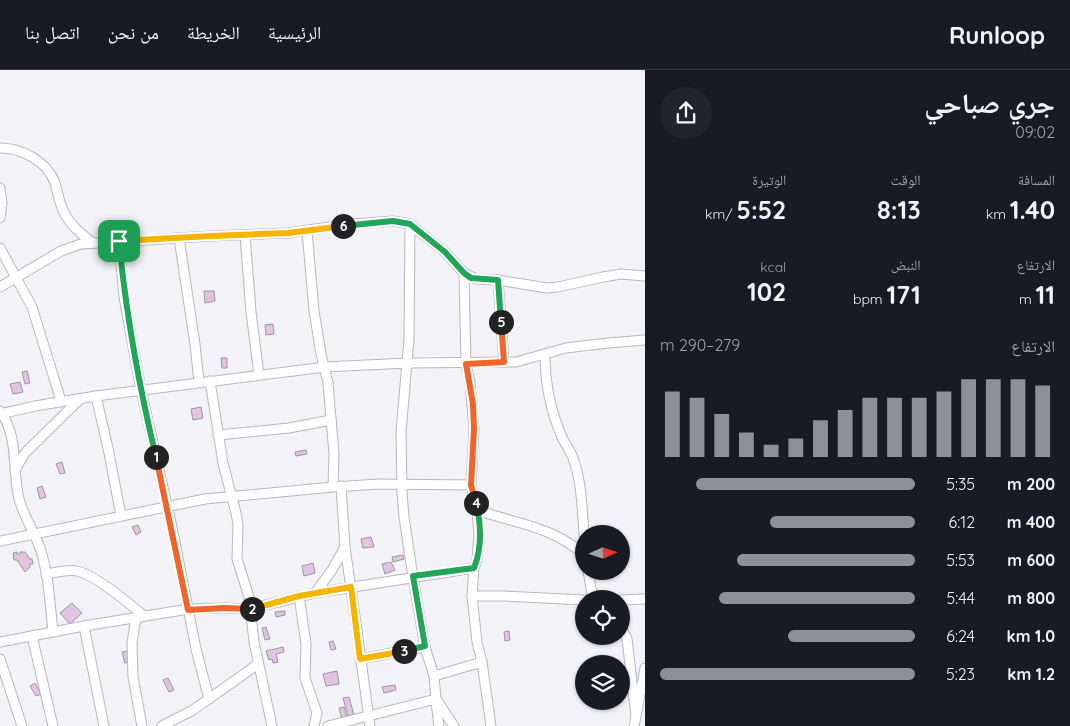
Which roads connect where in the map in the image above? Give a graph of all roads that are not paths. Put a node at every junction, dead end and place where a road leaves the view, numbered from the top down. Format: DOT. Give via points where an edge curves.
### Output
graph roads {
  1 [pos="0,148"];
  2 [pos="0,188"];
  3 [pos="0,218"];
  4 [pos="410,224"];
  5 [pos="307,232"];
  6 [pos="245,235"];
  7 [pos="180,238"];
  8 [pos="119,241"];
  9 [pos="93,243"];
  10 [pos="0,248"];
  11 [pos="464,273"];
  12 [pos="645,276"];
  13 [pos="15,278"];
  14 [pos="498,280"];
  15 [pos="0,287"];
  16 [pos="645,340"];
  17 [pos="545,354"];
  18 [pos="504,362"];
  19 [pos="408,363"];
  20 [pos="466,364"];
  21 [pos="325,367"];
  22 [pos="259,375"];
  23 [pos="210,381"];
  24 [pos="199,382"];
  25 [pos="141,390"];
  26 [pos="96,396"];
  27 [pos="80,399"];
  28 [pos="61,401"];
  29 [pos="1,412"];
  30 [pos="331,420"];
  31 [pos="218,435"];
  32 [pos="15,470"];
  33 [pos="401,484"];
  34 [pos="471,485"];
  35 [pos="337,486"];
  36 [pos="233,498"];
  37 [pos="167,506"];
  38 [pos="477,510"];
  39 [pos="121,516"];
  40 [pos="583,525"];
  41 [pos="35,535"];
  42 [pos="0,541"];
  43 [pos="575,546"];
  44 [pos="344,547"];
  45 [pos="474,568"];
  46 [pos="46,574"];
  47 [pos="413,576"];
  48 [pos="351,587"];
  49 [pos="315,593"];
  50 [pos="299,596"];
  51 [pos="472,596"];
  52 [pos="645,599"];
  53 [pos="575,600"];
  54 [pos="630,600"];
  55 [pos="250,609"];
  56 [pos="188,610"];
  57 [pos="140,617"];
  58 [pos="84,626"];
  59 [pos="53,632"];
  60 [pos="32,636"];
  61 [pos="0,642"];
  62 [pos="628,645"];
  63 [pos="425,646"];
  64 [pos="0,659"];
  65 [pos="360,659"];
  66 [pos="482,662"];
  67 [pos="258,664"];
  68 [pos="645,668"];
  69 [pos="434,676"];
  70 [pos="209,699"];
  71 [pos="436,699"];
  72 [pos="368,716"];
  73 [pos="636,716"];
  74 [pos="22,726"];
  75 [pos="53,726"];
  76 [pos="104,726"];
  77 [pos="142,726"];
  78 [pos="162,726"];
  79 [pos="272,726"];
  80 [pos="314,726"];
  81 [pos="328,726"];
  82 [pos="370,726"];
  83 [pos="440,726"];
  84 [pos="454,726"];
  85 [pos="491,726"];
  86 [pos="634,726"];
  1 -- 9 [label="street" via="23,152 50,172 69,221"];
  2 -- 3 [label="street"];
  4 -- 5 [label="street" via="393,221 351,224"];
  4 -- 11 [label="street" via="445,252"];
  4 -- 19 [label="street"];
  5 -- 6 [label="street"];
  5 -- 21 [label="street" via="314,311"];
  6 -- 7 [label="street"];
  6 -- 22 [label="street"];
  7 -- 8 [label="street"];
  7 -- 24 [label="street"];
  8 -- 9 [label="street"];
  8 -- 25 [label="street" via="124,297"];
  9 -- 13 [label="street" via="68,247"];
  10 -- 13 [label="street"];
  11 -- 14 [label="street" via="476,279"];
  11 -- 20 [label="street"];
  12 -- 14 [label="street" via="621,274 547,288"];
  13 -- 15 [label="street"];
  13 -- 28 [label="street" via="32,307"];
  14 -- 18 [label="street"];
  16 -- 17 [label="street" via="584,345"];
  17 -- 18 [label="street"];
  17 -- 40 [label="street" via="549,398 562,438 575,462"];
  18 -- 20 [label="street"];
  19 -- 20 [label="street"];
  19 -- 21 [label="street"];
  19 -- 33 [label="street" via="401,432"];
  20 -- 34 [label="street" via="473,404"];
  21 -- 22 [label="street"];
  21 -- 30 [label="street"];
  22 -- 23 [label="street"];
  23 -- 24 [label="street"];
  23 -- 31 [label="street"];
  24 -- 25 [label="street"];
  25 -- 26 [label="street"];
  25 -- 37 [label="street"];
  26 -- 27 [label="street"];
  26 -- 39 [label="street"];
  27 -- 28 [label="street"];
  27 -- 32 [label="street" via="25,453"];
  28 -- 29 [label="street"];
  29 -- 32 [label="street" via="11,432"];
  30 -- 31 [label="street"];
  30 -- 35 [label="street"];
  31 -- 36 [label="street"];
  32 -- 41 [label="street" via="22,509"];
  33 -- 34 [label="street"];
  33 -- 35 [label="street"];
  33 -- 47 [label="street"];
  34 -- 38 [label="street"];
  35 -- 36 [label="street"];
  35 -- 44 [label="street"];
  36 -- 37 [label="street"];
  36 -- 55 [label="street" via="238,524 236,559 250,597"];
  37 -- 39 [label="street"];
  37 -- 56 [label="street"];
  38 -- 43 [label="street" via="562,537"];
  38 -- 45 [label="street" via="479,536"];
  39 -- 41 [label="street"];
  41 -- 42 [label="street"];
  41 -- 46 [label="street"];
  44 -- 48 [label="street"];
  44 -- 49 [label="street"];
  45 -- 47 [label="street"];
  45 -- 51 [label="street"];
  46 -- 57 [label="street" via="79,572 117,594"];
  46 -- 59 [label="street"];
  47 -- 48 [label="street"];
  47 -- 63 [label="street"];
  48 -- 49 [label="street"];
  48 -- 65 [label="street"];
  49 -- 50 [label="street"];
  50 -- 55 [label="street"];
  50 -- 80 [label="street" via="306,644 305,678 317,712"];
  51 -- 53 [label="street"];
  51 -- 66 [label="street"];
  52 -- 54 [label="street"];
  55 -- 56 [label="street"];
  55 -- 67 [label="street"];
  56 -- 57 [label="street"];
  56 -- 70 [label="street"];
  57 -- 58 [label="street"];
  57 -- 77 [label="street" via="132,643 133,677"];
  58 -- 59 [label="street"];
  58 -- 76 [label="street"];
  59 -- 60 [label="street"];
  60 -- 61 [label="street"];
  60 -- 75 [label="street"];
  62 -- 73 [label="street"];
  63 -- 65 [label="street"];
  63 -- 69 [label="street"];
  64 -- 74 [label="street"];
  65 -- 72 [label="street"];
  66 -- 69 [label="street"];
  66 -- 85 [label="street"];
  67 -- 70 [label="street"];
  67 -- 79 [label="street"];
  68 -- 73 [label="street"];
  69 -- 71 [label="street"];
  70 -- 78 [label="street"];
  71 -- 72 [label="street"];
  71 -- 83 [label="street"];
  71 -- 84 [label="street"];
  72 -- 81 [label="street"];
  72 -- 82 [label="street"];
  73 -- 86 [label="street"];
}
